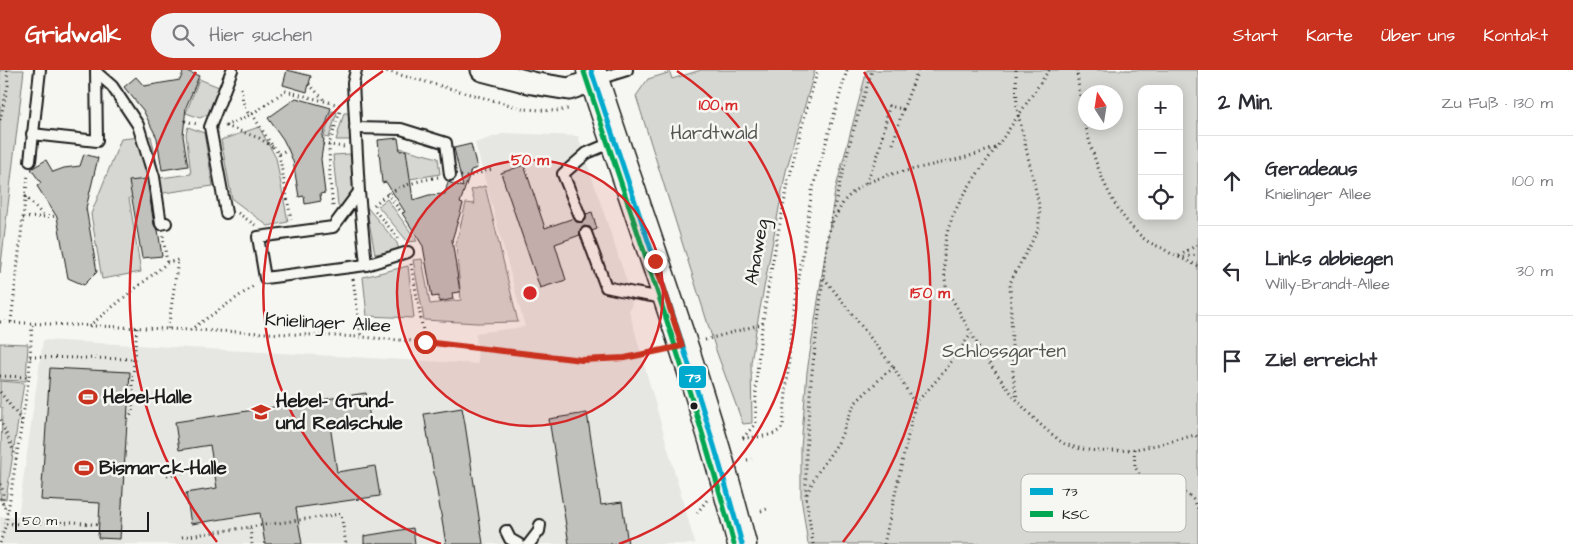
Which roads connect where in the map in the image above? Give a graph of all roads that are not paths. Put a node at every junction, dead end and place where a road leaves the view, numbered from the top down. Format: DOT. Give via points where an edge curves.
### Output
graph roads {
  1 [pos="40,70"];
  2 [pos="232,70"];
  3 [pos="356,70"];
  4 [pos="482,70"];
  5 [pos="626,70"];
  6 [pos="97,71"];
  7 [pos="592,75"];
  8 [pos="355,128"];
  9 [pos="32,134"];
  10 [pos="614,142"];
  11 [pos="30,161"];
  12 [pos="450,175"];
  13 [pos="359,192"];
  14 [pos="225,208"];
  15 [pos="580,216"];
  16 [pos="164,224"];
  17 [pos="586,233"];
  18 [pos="408,252"];
  19 [pos="366,265"];
  20 [pos="667,298"];
  21 [pos="540,524"];
  22 [pos="506,531"];
  23 [pos="519,544"];
  24 [pos="529,544"];
  25 [pos="742,544"];
  1 -- 9 [label="lane"];
  2 -- 14 [label="lane" via="210,127"];
  3 -- 8 [label="lane" via="353,83"];
  4 -- 7 [label="street" via="532,83 569,88"];
  5 -- 7 [label="lane"];
  6 -- 9 [label="lane" via="96,141"];
  6 -- 16 [label="lane" via="112,86 138,125"];
  7 -- 10 [label="main road"];
  8 -- 12 [label="lane" via="401,129 446,143"];
  8 -- 13 [label="lane"];
  9 -- 11 [label="lane"];
  10 -- 15 [label="lane" via="587,153 563,174"];
  10 -- 20 [label="main road"];
  13 -- 19 [label="lane"];
  13 -- 19 [label="lane" via="333,227 258,237 265,278"];
  17 -- 20 [label="lane" via="606,287"];
  18 -- 19 [label="lane"];
  20 -- 25 [label="main road" via="715,445"];
  21 -- 24 [label="lane" via="539,532"];
  22 -- 23 [label="lane" via="510,539"];
}
